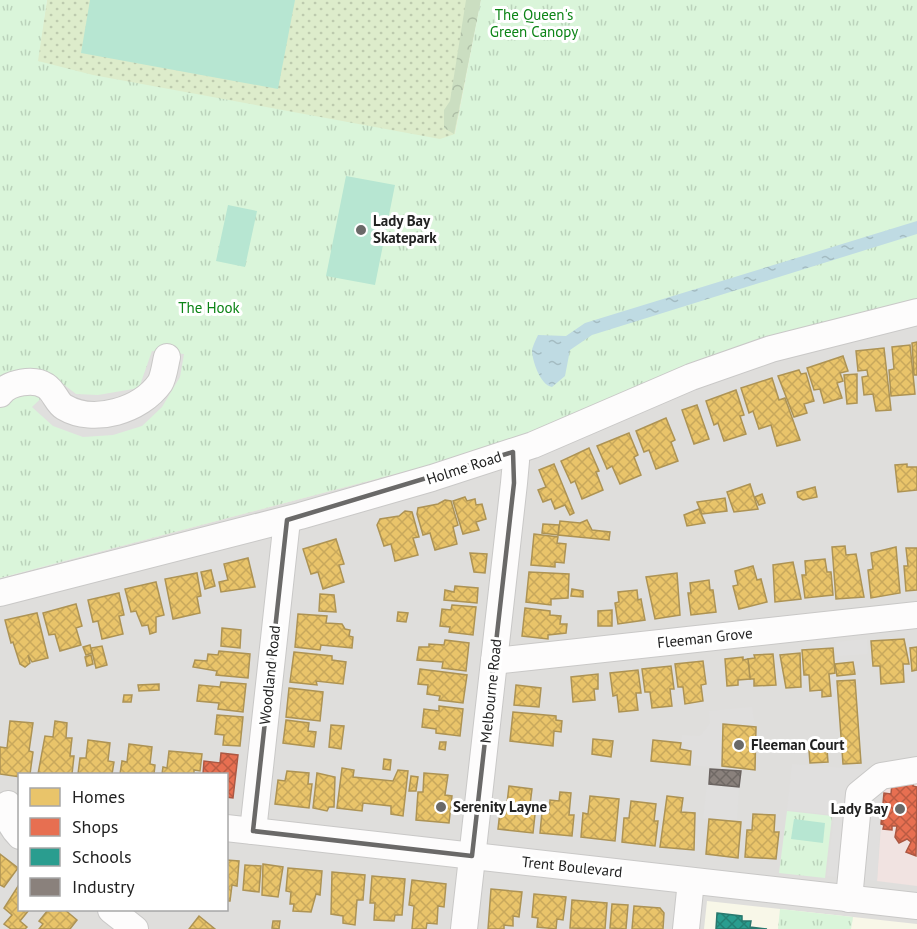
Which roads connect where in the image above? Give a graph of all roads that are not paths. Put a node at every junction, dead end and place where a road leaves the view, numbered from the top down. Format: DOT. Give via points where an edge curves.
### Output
graph roads {
  1 [pos="917,312"];
  2 [pos="167,357"];
  3 [pos="0,394"];
  4 [pos="513,452"];
  5 [pos="287,519"];
  6 [pos="1,590"];
  7 [pos="917,615"];
  8 [pos="494,661"];
  9 [pos="917,770"];
  10 [pos="9,804"];
  11 [pos="228,828"];
  12 [pos="253,831"];
  13 [pos="18,834"];
  14 [pos="472,856"];
  15 [pos="691,881"];
  16 [pos="849,899"];
  17 [pos="917,906"];
  18 [pos="113,911"];
  19 [pos="135,929"];
  20 [pos="464,929"];
  21 [pos="686,929"];
  1 -- 4 [label="street, Holme Road" via="771,348 691,377"];
  2 -- 3 [label="street" via="161,382 146,398 127,409 91,415 64,407 46,386 23,382"];
  4 -- 5 [label="street, Holme Road"];
  4 -- 8 [label="street, Melbourne Road" via="514,483"];
  5 -- 6 [label="street, Holme Road"];
  5 -- 12 [label="street, Woodland Road"];
  7 -- 8 [label="street, Fleeman Grove"];
  8 -- 14 [label="street, Melbourne Road"];
  9 -- 16 [label="street" via="881,777 859,794"];
  10 -- 13 [label="street" via="7,816"];
  11 -- 12 [label="street, Trent Boulevard"];
  12 -- 14 [label="street, Trent Boulevard"];
  14 -- 15 [label="street, Trent Boulevard"];
  14 -- 20 [label="street, Melbourne Road"];
  15 -- 16 [label="street, Trent Boulevard"];
  15 -- 21 [label="street"];
  16 -- 17 [label="street, Trent Boulevard"];
  18 -- 19 [label="street"];
}
